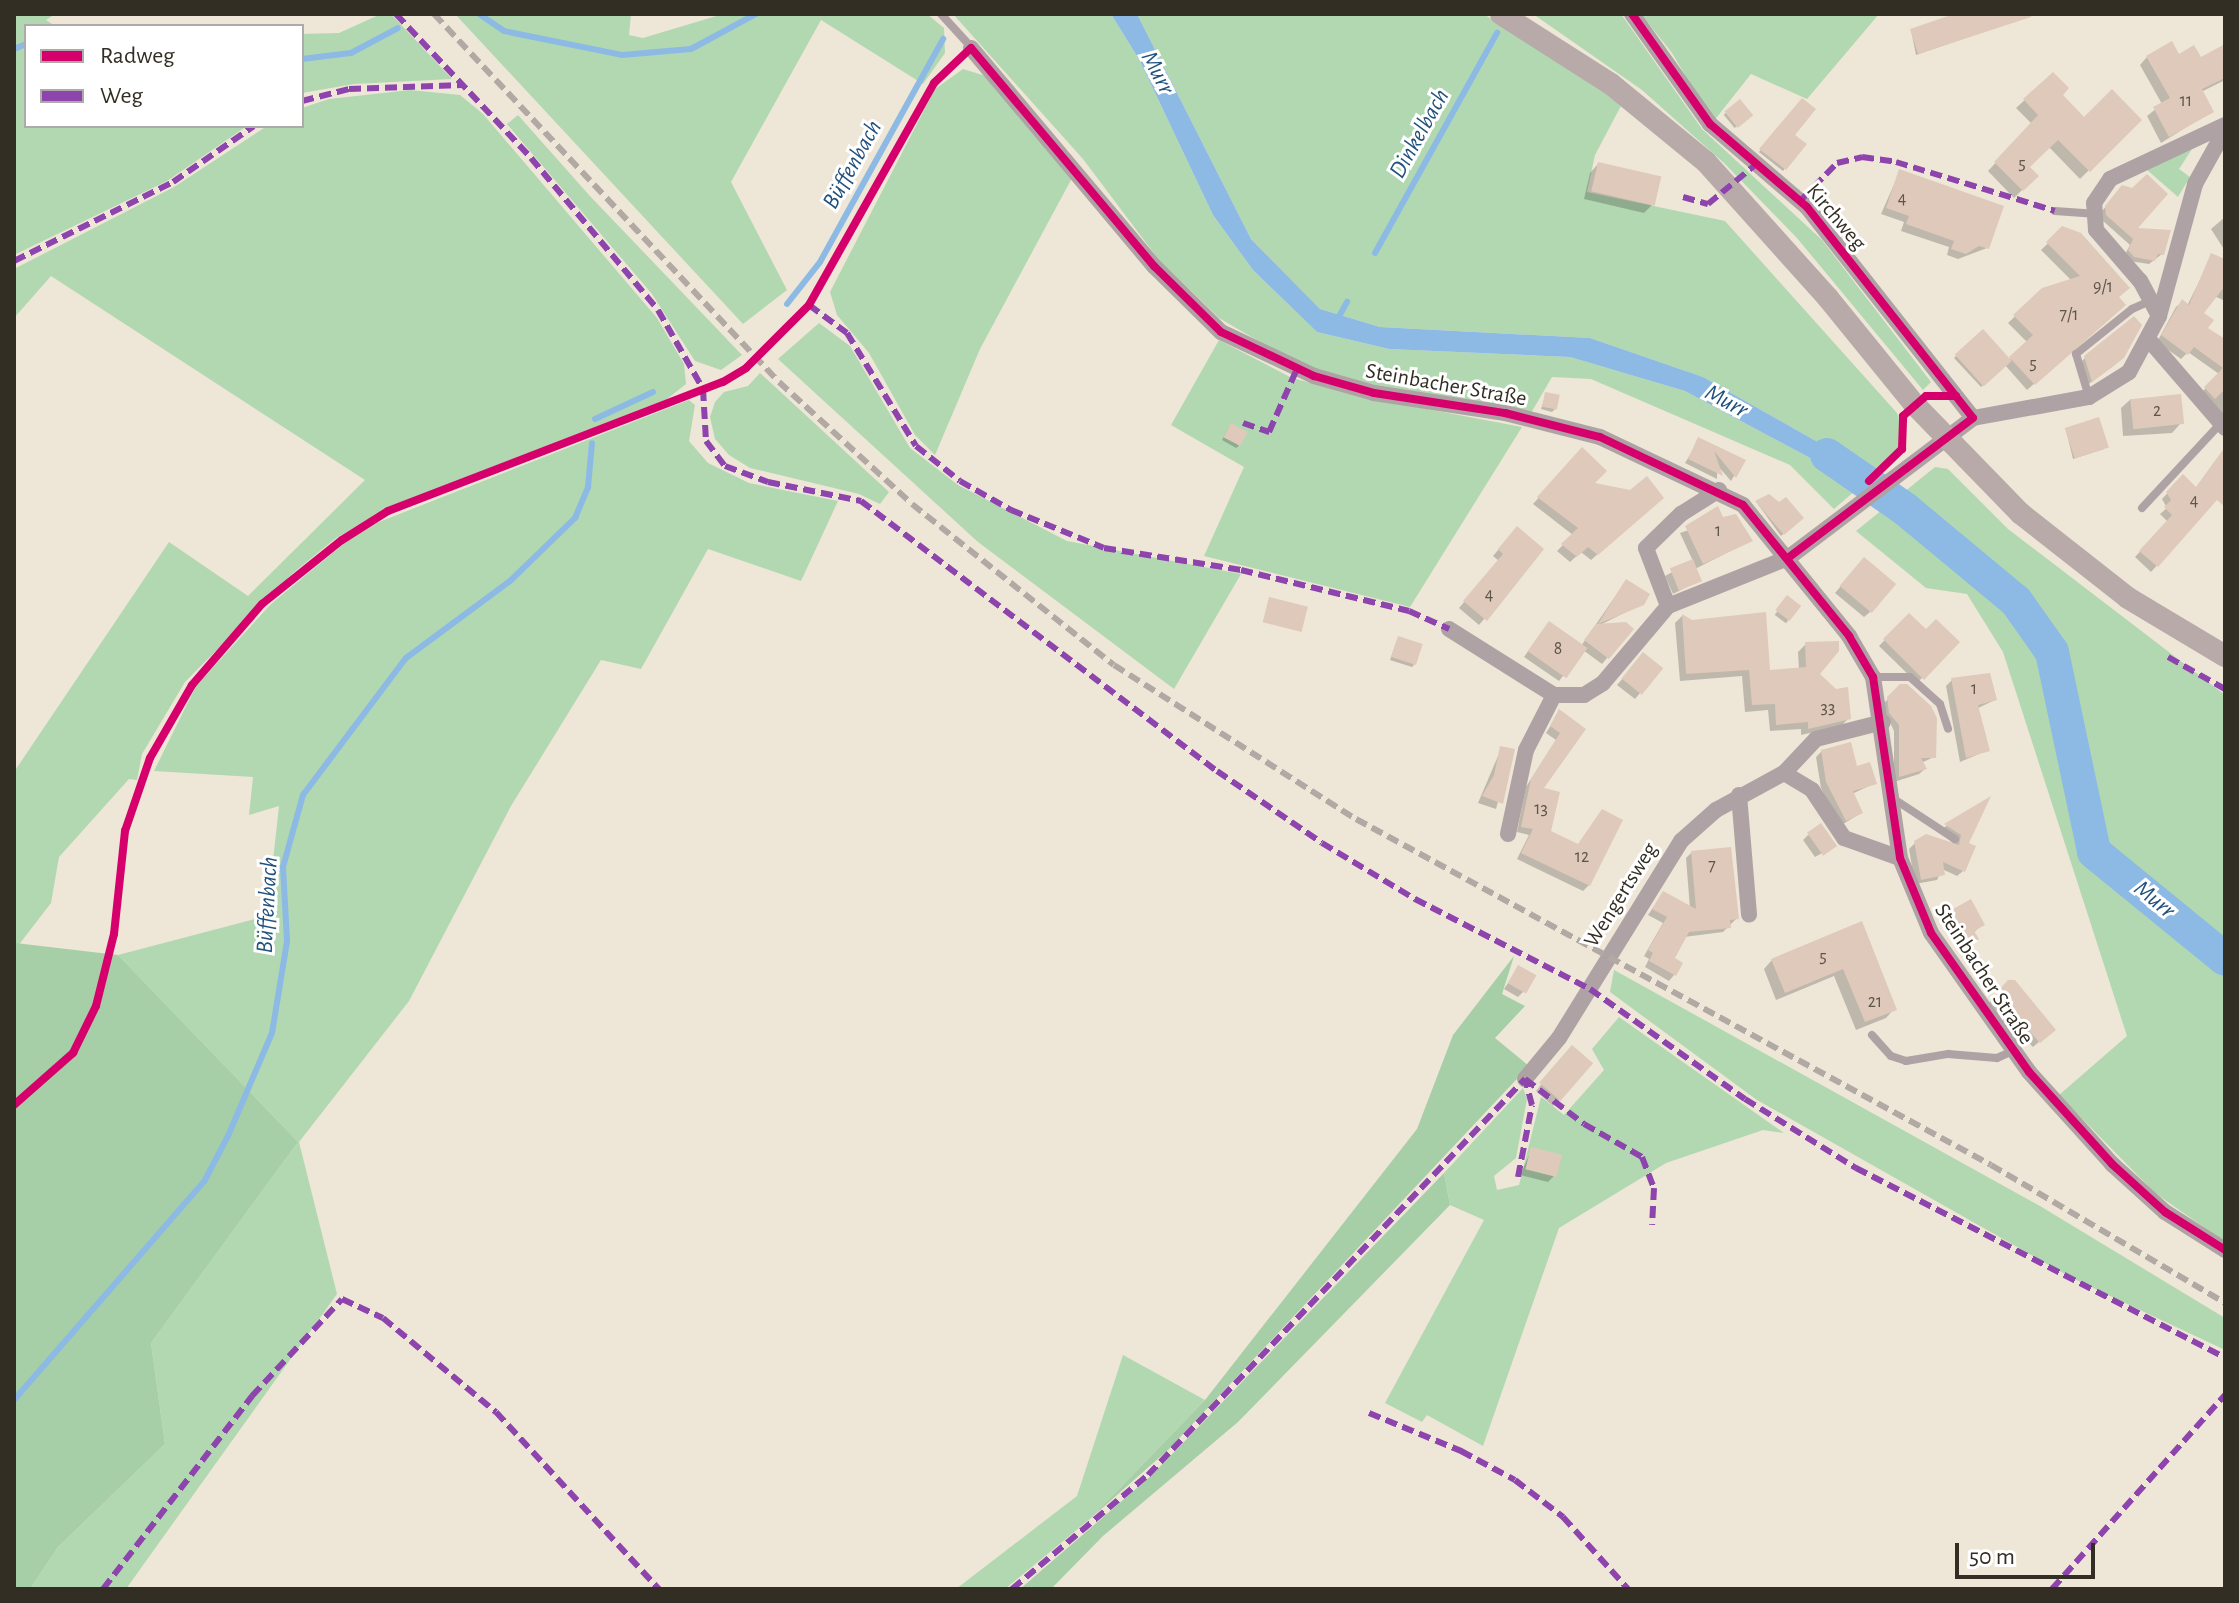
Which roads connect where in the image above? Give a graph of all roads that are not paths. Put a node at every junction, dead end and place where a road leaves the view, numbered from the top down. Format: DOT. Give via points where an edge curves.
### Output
graph roads {
  1 [pos="941,14"];
  2 [pos="1501,14"];
  3 [pos="1632,14"];
  4 [pos="971,48"];
  5 [pos="2225,128"];
  6 [pos="2055,211"];
  7 [pos="2094,214"];
  8 [pos="2155,308"];
  9 [pos="2150,341"];
  10 [pos="2089,397"];
  11 [pos="1973,418"];
  12 [pos="2223,426"];
  13 [pos="1944,437"];
  14 [pos="1719,490"];
  15 [pos="2142,508"];
  16 [pos="1788,558"];
  17 [pos="1668,606"];
  18 [pos="1449,629"];
  19 [pos="2225,656"];
  20 [pos="1873,677"];
  21 [pos="1554,695"];
  22 [pos="1883,722"];
  23 [pos="1948,729"];
  24 [pos="1784,773"];
  25 [pos="1739,795"];
  26 [pos="1893,798"];
  27 [pos="1508,834"];
  28 [pos="1955,839"];
  29 [pos="1900,858"];
  30 [pos="1749,915"];
  31 [pos="1872,1035"];
  32 [pos="2013,1051"];
  33 [pos="1525,1079"];
  34 [pos="2225,1250"];
  1 -- 4 [label="lane, Steinbacher Straße"];
  2 -- 13 [label="street" via="1611,84 1706,162"];
  3 -- 11 [label="street, Kirchweg" via="1710,124 1807,207"];
  4 -- 14 [label="street, Steinbacher Straße" via="1154,266 1221,332 1314,376 1374,393 1505,413 1600,437"];
  5 -- 7 [label="street" via="2110,179 2094,203"];
  5 -- 8 [label="street" via="2195,184"];
  6 -- 7 [label="lane"];
  7 -- 8 [label="street" via="2096,230"];
  8 -- 9 [label="street"];
  8 -- 10 [label="lane" via="2132,309 2076,354"];
  9 -- 10 [label="street" via="2129,372"];
  9 -- 12 [label="street"];
  10 -- 11 [label="street"];
  11 -- 13 [label="street"];
  12 -- 15 [label="lane"];
  13 -- 16 [label="street"];
  13 -- 19 [label="street" via="2020,513 2086,568"];
  14 -- 16 [label="street, Steinbacher Straße" via="1743,505"];
  14 -- 17 [label="street" via="1681,514 1646,548"];
  16 -- 17 [label="street"];
  16 -- 20 [label="street, Steinbacher Straße"];
  17 -- 21 [label="street" via="1603,683 1584,695"];
  18 -- 21 [label="street"];
  20 -- 22 [label="street, Steinbacher Straße"];
  20 -- 23 [label="lane" via="1910,677 1940,704"];
  21 -- 27 [label="street" via="1526,750"];
  22 -- 24 [label="street" via="1816,739"];
  22 -- 26 [label="street, Steinbacher Straße"];
  24 -- 25 [label="street, Wengertsweg"];
  24 -- 29 [label="street" via="1812,790 1844,838"];
  25 -- 30 [label="street"];
  25 -- 33 [label="street, Wengertsweg" via="1681,841 1559,1038"];
  26 -- 28 [label="lane"];
  26 -- 29 [label="street, Steinbacher Straße"];
  29 -- 32 [label="street, Steinbacher Straße" via="1931,933"];
  31 -- 32 [label="lane" via="1891,1056 1906,1061 1948,1054 1997,1058"];
  32 -- 34 [label="street, Steinbacher Straße" via="2139,1191"];
}
